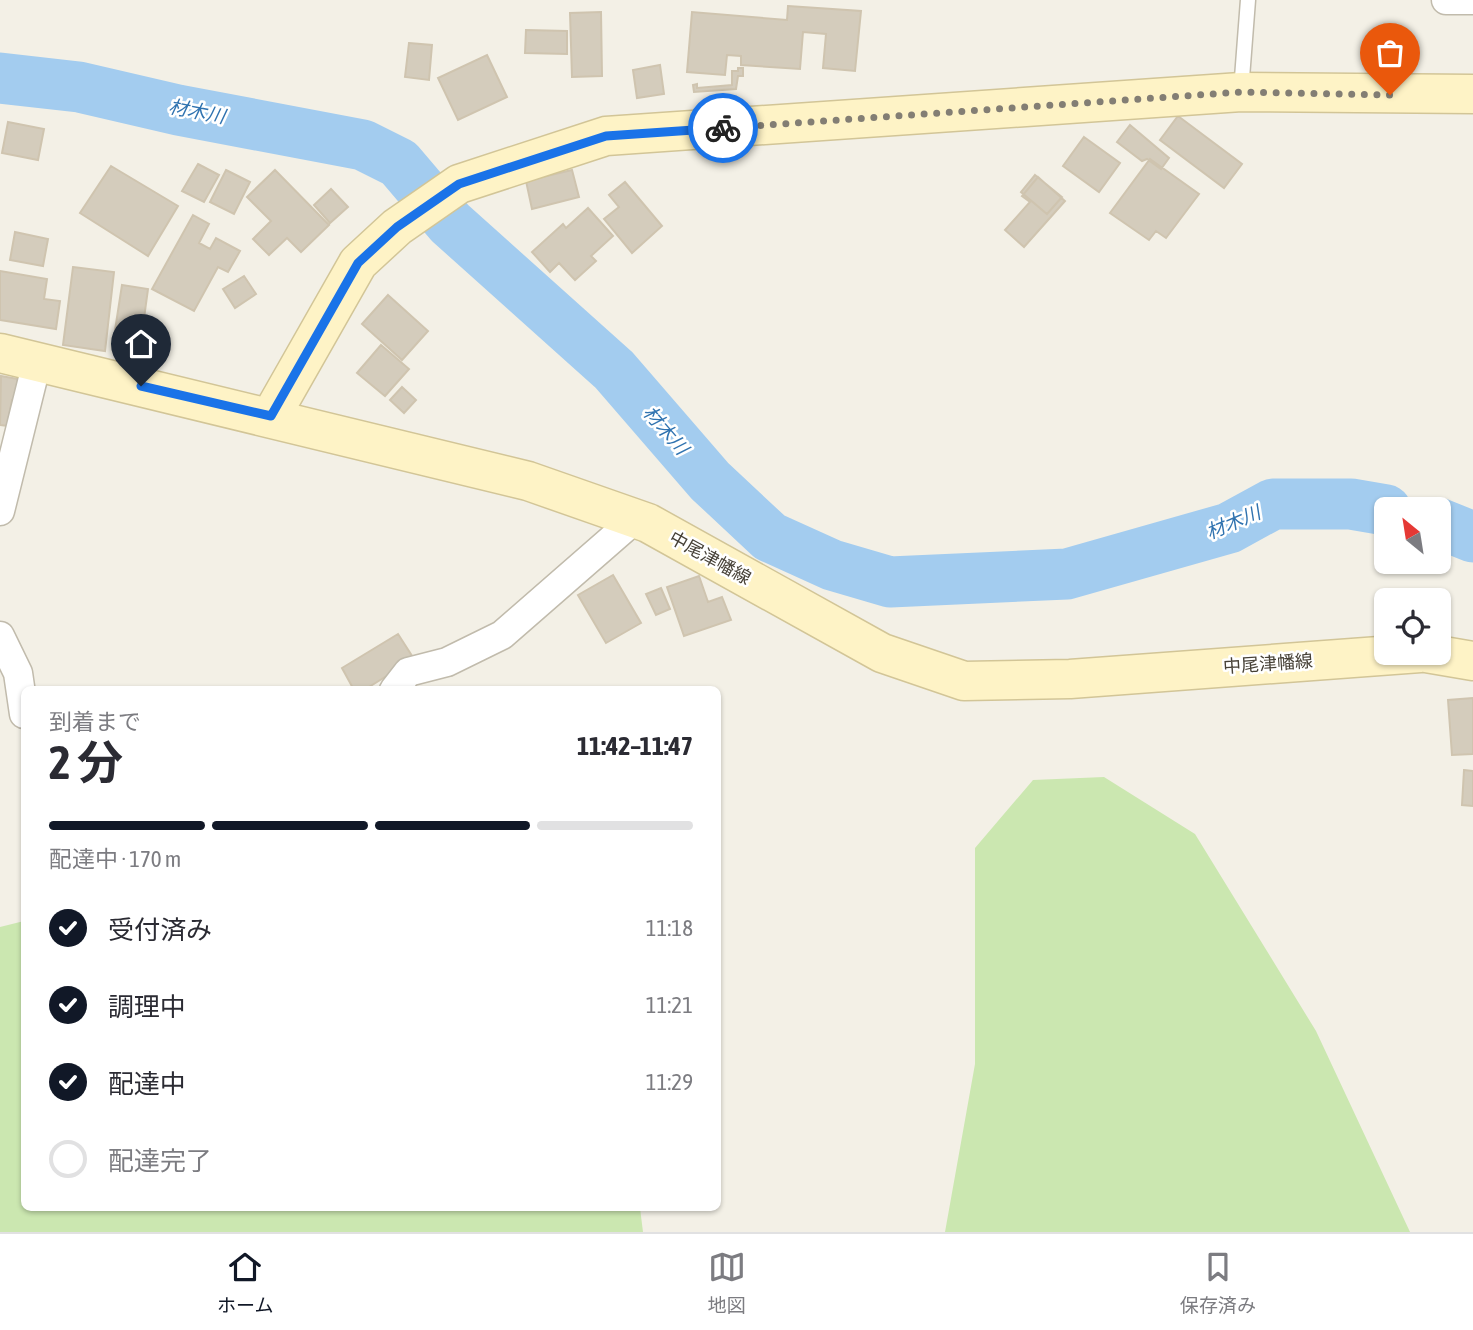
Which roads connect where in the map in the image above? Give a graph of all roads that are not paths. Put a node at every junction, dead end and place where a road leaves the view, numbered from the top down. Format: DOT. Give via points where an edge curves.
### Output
graph roads {
  1 [pos="1248,0"];
  2 [pos="1446,0"];
  3 [pos="1473,0"];
  4 [pos="1241,92"];
  5 [pos="1473,94"];
  6 [pos="0,353"];
  7 [pos="37,362"];
  8 [pos="271,416"];
  9 [pos="0,512"];
  10 [pos="635,519"];
  11 [pos="0,636"];
  12 [pos="1374,657"];
  13 [pos="1451,657"];
  14 [pos="1473,661"];
  15 [pos="397,686"];
  16 [pos="21,694"];
  1 -- 4 [label="lane"];
  2 -- 3 [label="street"];
  4 -- 5 [label="main road"];
  4 -- 8 [label="main road" via="606,136 459,184 397,227 358,263"];
  6 -- 7 [label="main road, 中尾津幡線"];
  7 -- 8 [label="main road, 中尾津幡線"];
  7 -- 9 [label="street"];
  8 -- 10 [label="main road, 中尾津幡線" via="528,481"];
  10 -- 12 [label="main road, 中尾津幡線" via="882,653 964,681 1070,679"];
  10 -- 15 [label="street" via="502,635 447,662 408,672"];
  11 -- 16 [label="street" via="18,673"];
  13 -- 14 [label="main road, 中尾津幡線"];
}
